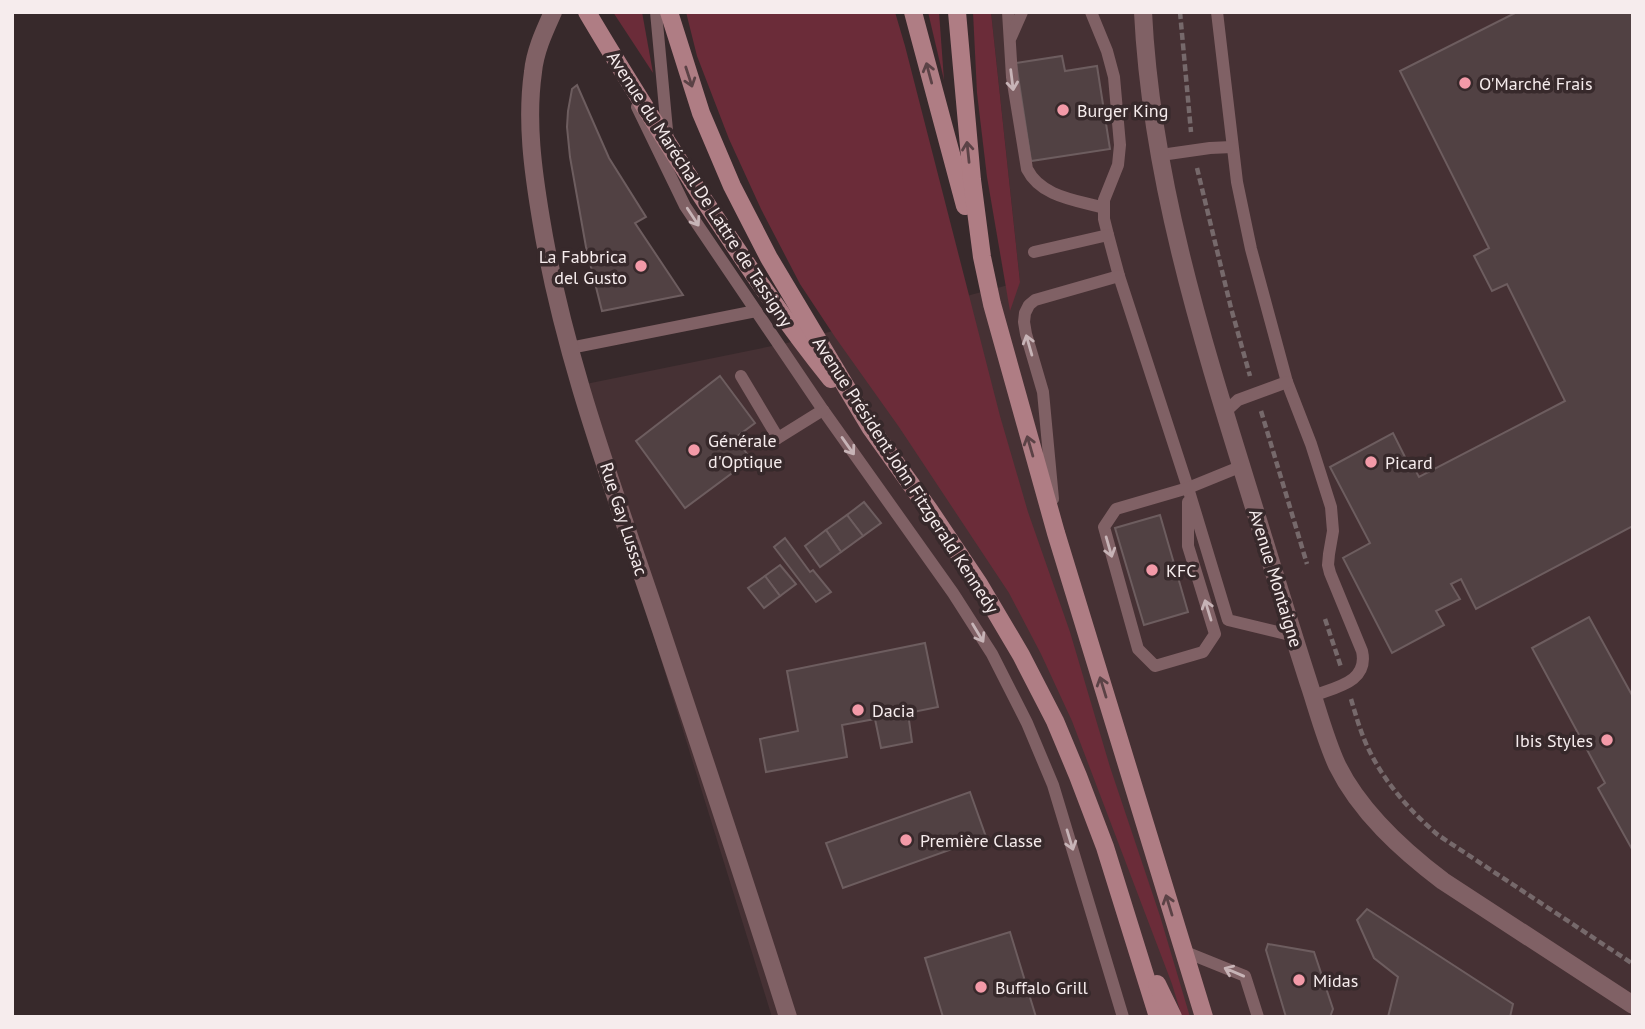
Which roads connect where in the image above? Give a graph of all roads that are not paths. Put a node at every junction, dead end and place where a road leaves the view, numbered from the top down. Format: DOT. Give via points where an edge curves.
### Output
graph roads {
  1 [pos="553,12"];
  2 [pos="587,12"];
  3 [pos="656,12"];
  4 [pos="669,12"];
  5 [pos="913,12"];
  6 [pos="957,12"];
  7 [pos="1008,12"];
  8 [pos="1023,12"];
  9 [pos="1091,12"];
  10 [pos="1143,12"];
  11 [pos="1217,12"];
  12 [pos="1009,40"];
  13 [pos="607,47"];
  14 [pos="668,143"];
  15 [pos="1232,148"];
  16 [pos="1161,155"];
  17 [pos="676,189"];
  18 [pos="1104,208"];
  19 [pos="1108,235"];
  20 [pos="1034,252"];
  21 [pos="1119,276"];
  22 [pos="992,304"];
  23 [pos="756,311"];
  24 [pos="570,348"];
  25 [pos="741,376"];
  26 [pos="1286,382"];
  27 [pos="823,410"];
  28 [pos="1225,412"];
  29 [pos="870,427"];
  30 [pos="1242,466"];
  31 [pos="1188,488"];
  32 [pos="1056,533"];
  33 [pos="1294,636"];
  34 [pos="1313,696"];
  35 [pos="1135,941"];
  36 [pos="1183,951"];
  37 [pos="1633,1005"];
  38 [pos="788,1017"];
  39 [pos="1123,1017"];
  40 [pos="1158,1017"];
  41 [pos="1173,1017"];
  42 [pos="1203,1017"];
  43 [pos="1258,1017"];
  1 -- 24 [label="street, Rue Gay Lussac" via="533,70 531,143 547,254"];
  2 -- 13 [label="main road, Avenue du Maréchal De Lattre de Tassigny"];
  3 -- 14 [label="lane"];
  4 -- 29 [label="main road, Avenue Président John Fitzgerald Kennedy, one-way" via="701,113 749,221"];
  22 -- 5 [label="main road, one-way"];
  22 -- 6 [label="main road, one-way" via="973,191"];
  7 -- 12 [label="lane"];
  8 -- 12 [label="lane"];
  9 -- 18 [label="lane" via="1114,78 1120,145"];
  10 -- 16 [label="street, Avenue Montaigne"];
  11 -- 15 [label="lane"];
  12 -- 18 [label="lane, one-way" via="1030,174 1051,193"];
  13 -- 14 [label="main road, Avenue du Maréchal De Lattre de Tassigny"];
  13 -- 17 [label="lane"];
  14 -- 17 [label="lane"];
  14 -- 29 [label="main road, Avenue du Maréchal De Lattre de Tassigny" via="775,307"];
  15 -- 16 [label="lane"];
  15 -- 26 [label="lane" via="1251,249"];
  16 -- 28 [label="street, Avenue Montaigne" via="1184,269"];
  17 -- 23 [label="lane, one-way"];
  18 -- 19 [label="lane"];
  19 -- 20 [label="lane"];
  19 -- 21 [label="lane"];
  21 -- 31 [label="lane"];
  32 -- 21 [label="lane, one-way" via="1043,392 1026,334 1025,313 1035,300"];
  32 -- 22 [label="main road, one-way"];
  23 -- 24 [label="lane"];
  23 -- 27 [label="lane"];
  24 -- 38 [label="street, Rue Gay Lussac"];
  25 -- 27 [label="lane" via="778,438"];
  26 -- 28 [label="lane" via="1238,400"];
  26 -- 34 [label="lane" via="1331,507 1334,531 1328,565 1364,659 1355,677"];
  27 -- 39 [label="lane, one-way" via="958,601 1023,714 1053,785"];
  28 -- 30 [label="street, Avenue Montaigne"];
  29 -- 35 [label="main road, Avenue Président John Fitzgerald Kennedy" via="979,584 1038,686 1091,807"];
  30 -- 31 [label="lane"];
  30 -- 33 [label="street, Avenue Montaigne"];
  31 -- 31 [label="lane, one-way" via="1116,509 1104,527 1138,649 1155,666 1203,652 1215,634 1188,546"];
  31 -- 33 [label="lane" via="1228,620"];
  36 -- 32 [label="main road, one-way"];
  33 -- 34 [label="street, Avenue Montaigne"];
  34 -- 37 [label="street, Avenue Montaigne" via="1337,766 1400,846 1443,881"];
  35 -- 40 [label="main road, Avenue Président John Fitzgerald Kennedy"];
  35 -- 41 [label="main road, Avenue Président John Fitzgerald Kennedy"];
  36 -- 42 [label="main road"];
  43 -- 36 [label="lane, one-way" via="1245,976"];
}
